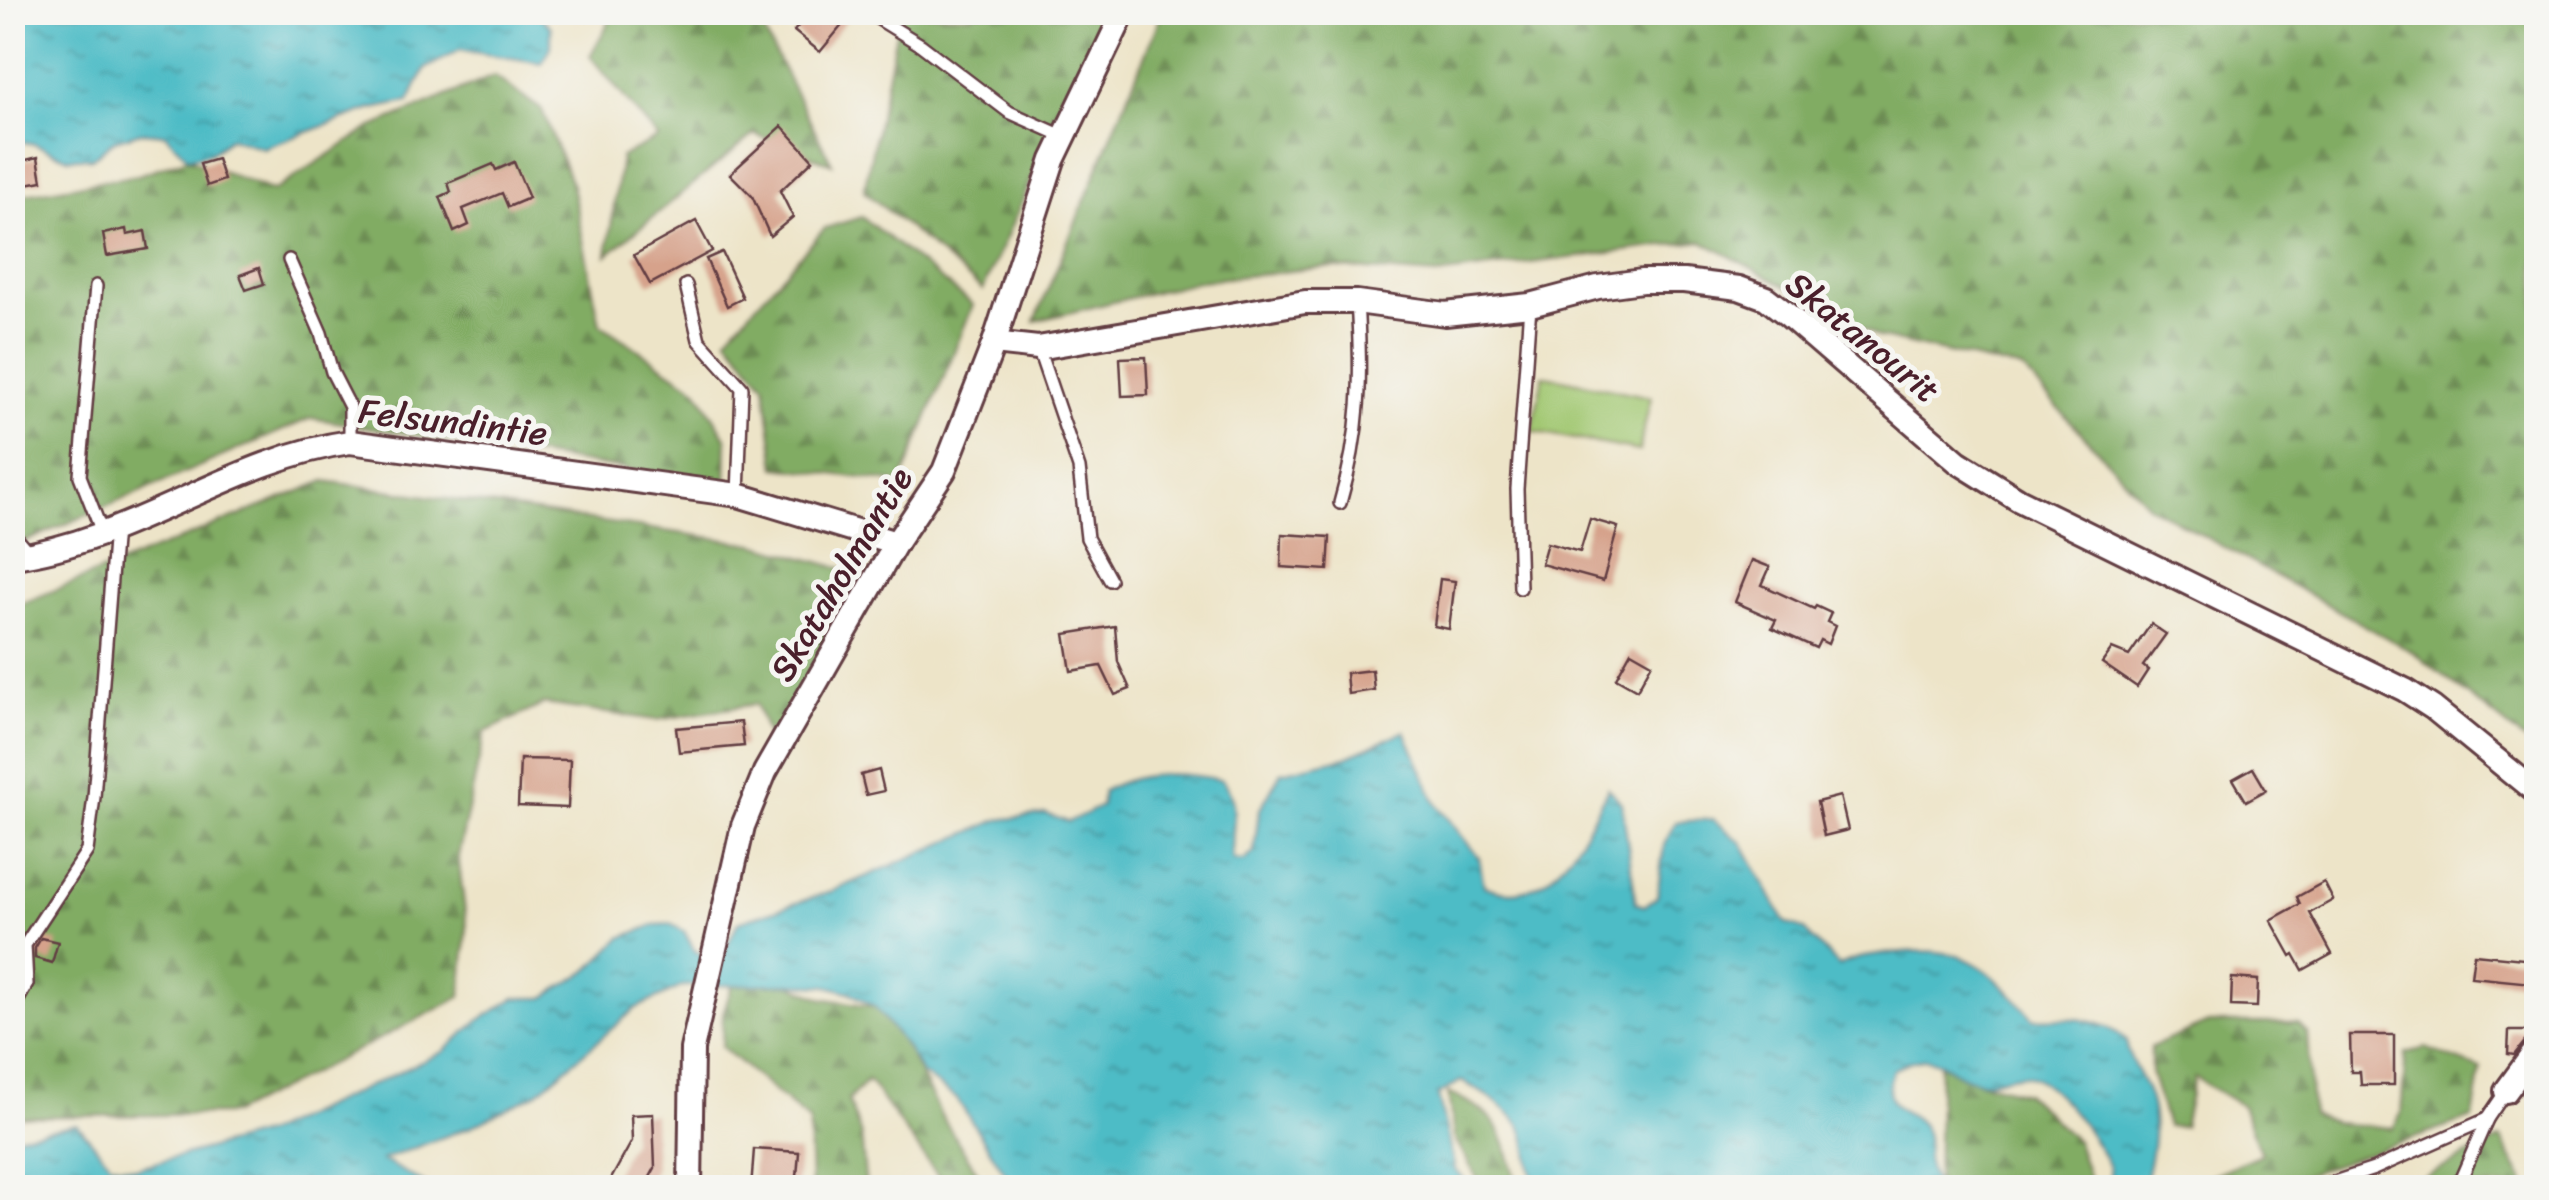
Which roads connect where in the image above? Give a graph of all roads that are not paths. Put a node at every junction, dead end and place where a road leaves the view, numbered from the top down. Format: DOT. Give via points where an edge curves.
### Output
graph roads {
  1 [pos="1124,12"];
  2 [pos="874,16"];
  3 [pos="1065,137"];
  4 [pos="290,260"];
  5 [pos="686,285"];
  6 [pos="96,286"];
  7 [pos="1357,302"];
  8 [pos="1530,305"];
  9 [pos="994,343"];
  10 [pos="1038,348"];
  11 [pos="350,442"];
  12 [pos="738,494"];
  13 [pos="1340,503"];
  14 [pos="108,530"];
  15 [pos="12,532"];
  16 [pos="896,543"];
  17 [pos="22,556"];
  18 [pos="1110,580"];
  19 [pos="1520,588"];
  20 [pos="2536,792"];
  21 [pos="12,1010"];
  22 [pos="2536,1050"];
  23 [pos="2506,1091"];
  24 [pos="2487,1119"];
  25 [pos="690,1188"];
  26 [pos="2316,1188"];
  27 [pos="2457,1188"];
  1 -- 3 [label="street, Skataholmantie"];
  2 -- 3 [label="lane" via="1009,112"];
  3 -- 9 [label="street, Skataholmantie"];
  4 -- 11 [label="lane" via="350,407"];
  5 -- 12 [label="lane" via="699,340 742,388"];
  6 -- 14 [label="lane" via="80,476"];
  7 -- 8 [label="street, Skatanourit" via="1444,314"];
  7 -- 10 [label="street, Skatanourit" via="1305,302"];
  7 -- 13 [label="lane" via="1355,454"];
  8 -- 19 [label="lane" via="1517,488"];
  8 -- 20 [label="street, Skatanourit" via="1642,281 1739,288 1766,298 1958,462 2018,500 2405,690"];
  9 -- 10 [label="street, Skatanourit"];
  9 -- 16 [label="street, Skataholmantie" via="944,471"];
  10 -- 18 [label="lane" via="1079,468 1087,538"];
  11 -- 12 [label="street, Felsundintie"];
  11 -- 14 [label="street, Felsundintie" via="312,447"];
  12 -- 16 [label="street, Felsundintie"];
  14 -- 17 [label="street, Felsundintie"];
  14 -- 21 [label="lane" via="86,851 25,945 28,984"];
  15 -- 17 [label="lane"];
  16 -- 25 [label="street, Skataholmantie" via="765,772 744,826 692,1049"];
  22 -- 23 [label="street"];
  23 -- 24 [label="lane"];
  24 -- 26 [label="lane" via="2374,1170"];
  24 -- 27 [label="lane"];
}
